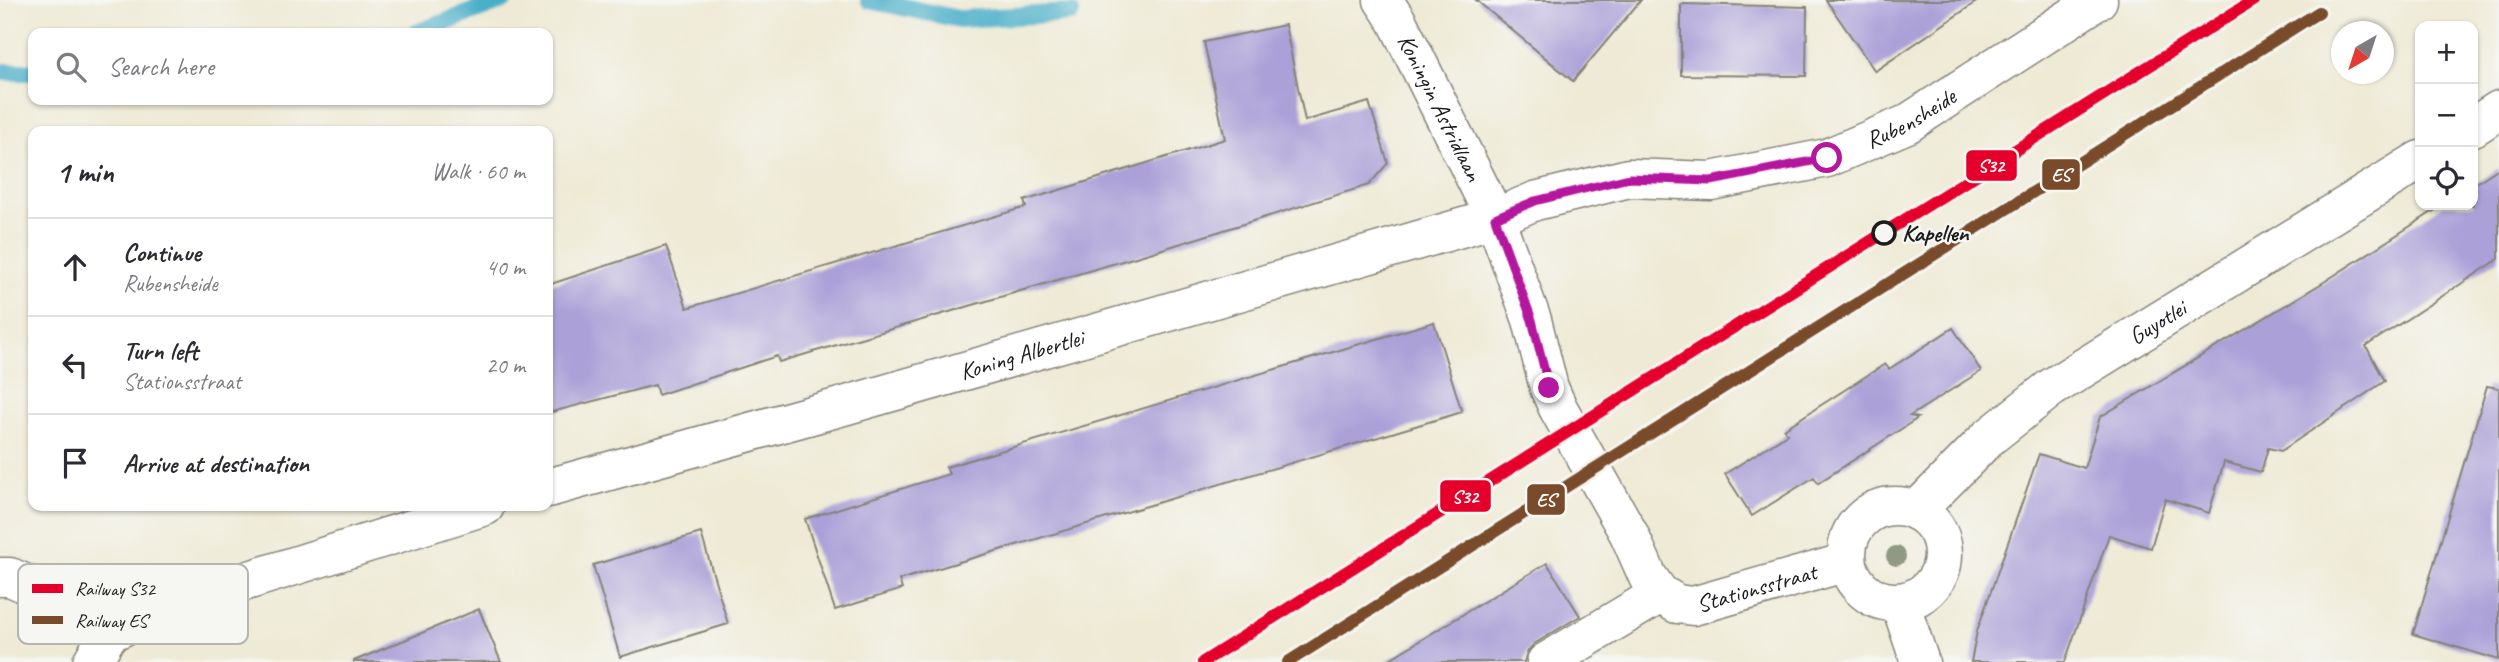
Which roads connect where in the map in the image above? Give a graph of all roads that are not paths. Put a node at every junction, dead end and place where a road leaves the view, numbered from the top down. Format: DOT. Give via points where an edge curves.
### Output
graph roads {
  1 [pos="1383,0"];
  2 [pos="2098,0"];
  3 [pos="2499,110"];
  4 [pos="2478,124"];
  5 [pos="2415,163"];
  6 [pos="1495,218"];
  7 [pos="553,487"];
  8 [pos="1916,510"];
  9 [pos="469,511"];
  10 [pos="1847,562"];
  11 [pos="0,577"];
  12 [pos="18,580"];
  13 [pos="248,580"];
  14 [pos="1660,594"];
  15 [pos="1900,603"];
  16 [pos="1546,662"];
  17 [pos="1920,662"];
  1 -- 6 [label="street, Koningin Astridlaan"];
  2 -- 6 [label="street, Rubensheide" via="1907,124 1827,158 1711,181 1629,178 1535,201"];
  3 -- 4 [label="street"];
  5 -- 8 [label="street, Guyotlei" via="2051,388 1989,438"];
  6 -- 7 [label="street, Koning Albertlei"];
  6 -- 14 [label="street, Stationsstraat" via="1532,320 1549,388"];
  8 -- 10 [label="street, Stationsstraat" via="1896,505 1875,509 1858,523 1848,541"];
  8 -- 15 [label="street" via="1933,523 1943,542 1943,563 1935,583 1920,597"];
  9 -- 13 [label="street"];
  10 -- 14 [label="street, Stationsstraat" via="1693,606 1677,604"];
  10 -- 15 [label="street, Stationsstraat" via="1857,585 1876,599"];
  11 -- 12 [label="street"];
  14 -- 16 [label="street"];
  15 -- 17 [label="street"];
}
